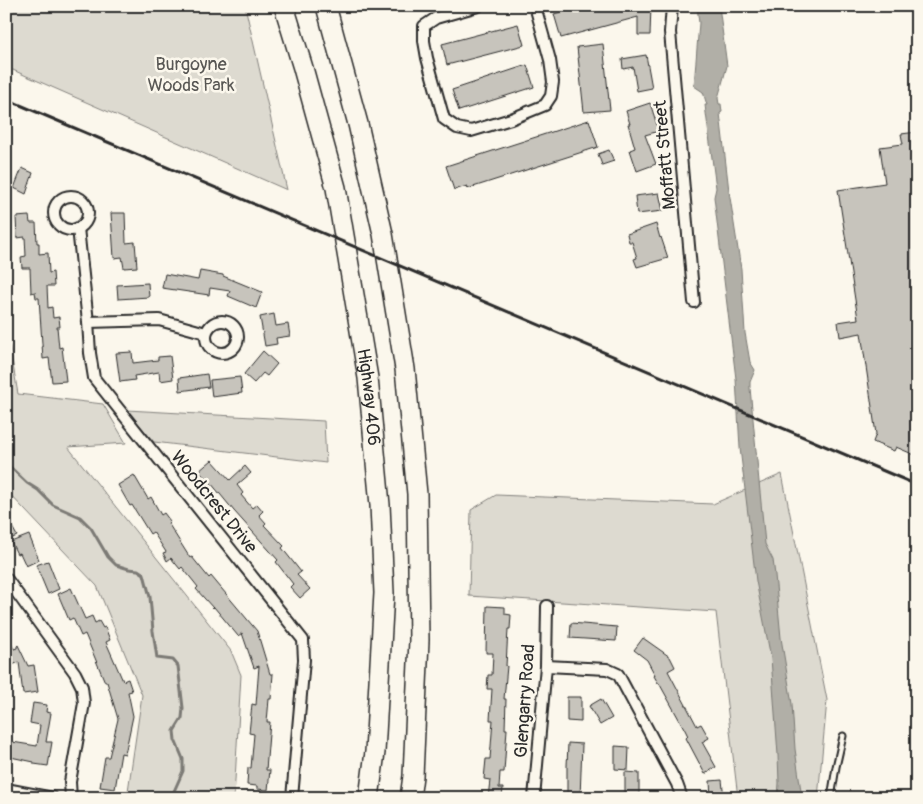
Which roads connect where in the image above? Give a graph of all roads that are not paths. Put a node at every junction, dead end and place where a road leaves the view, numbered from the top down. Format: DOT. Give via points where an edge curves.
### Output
graph roads {
  1 [pos="284,6"];
  2 [pos="326,6"];
  3 [pos="478,6"];
  4 [pos="535,6"];
  5 [pos="672,6"];
  6 [pos="454,9"];
  7 [pos="78,228"];
  8 [pos="694,302"];
  9 [pos="88,322"];
  10 [pos="206,333"];
  11 [pos="6,578"];
  12 [pos="547,606"];
  13 [pos="546,666"];
  14 [pos="843,736"];
  15 [pos="6,790"];
  16 [pos="53,798"];
  17 [pos="71,798"];
  18 [pos="292,798"];
  19 [pos="369,798"];
  20 [pos="410,798"];
  21 [pos="534,798"];
  22 [pos="682,798"];
  23 [pos="831,798"];
  1 -- 19 [label="highway, Highway 406" via="336,188 368,378 380,505 384,593 375,752"];
  2 -- 20 [label="highway" via="383,234 405,369 417,494 418,640"];
  3 -- 6 [label="street"];
  4 -- 6 [label="street" via="550,60 551,96 541,107 471,131 456,128 444,119 424,41 424,26"];
  5 -- 8 [label="street, Moffatt Street" via="670,32"];
  7 -- 9 [label="street, Woodcrest Drive"];
  9 -- 10 [label="street" via="159,320"];
  9 -- 18 [label="street, Woodcrest Drive" via="94,378 303,640"];
  11 -- 17 [label="street" via="75,672 82,687 84,703 70,782"];
  12 -- 13 [label="street, Glengarry Road"];
  13 -- 21 [label="street, Glengarry Road"];
  13 -- 22 [label="street" via="607,669 618,674"];
  14 -- 23 [label="lane"];
  15 -- 16 [label="street"];
}
